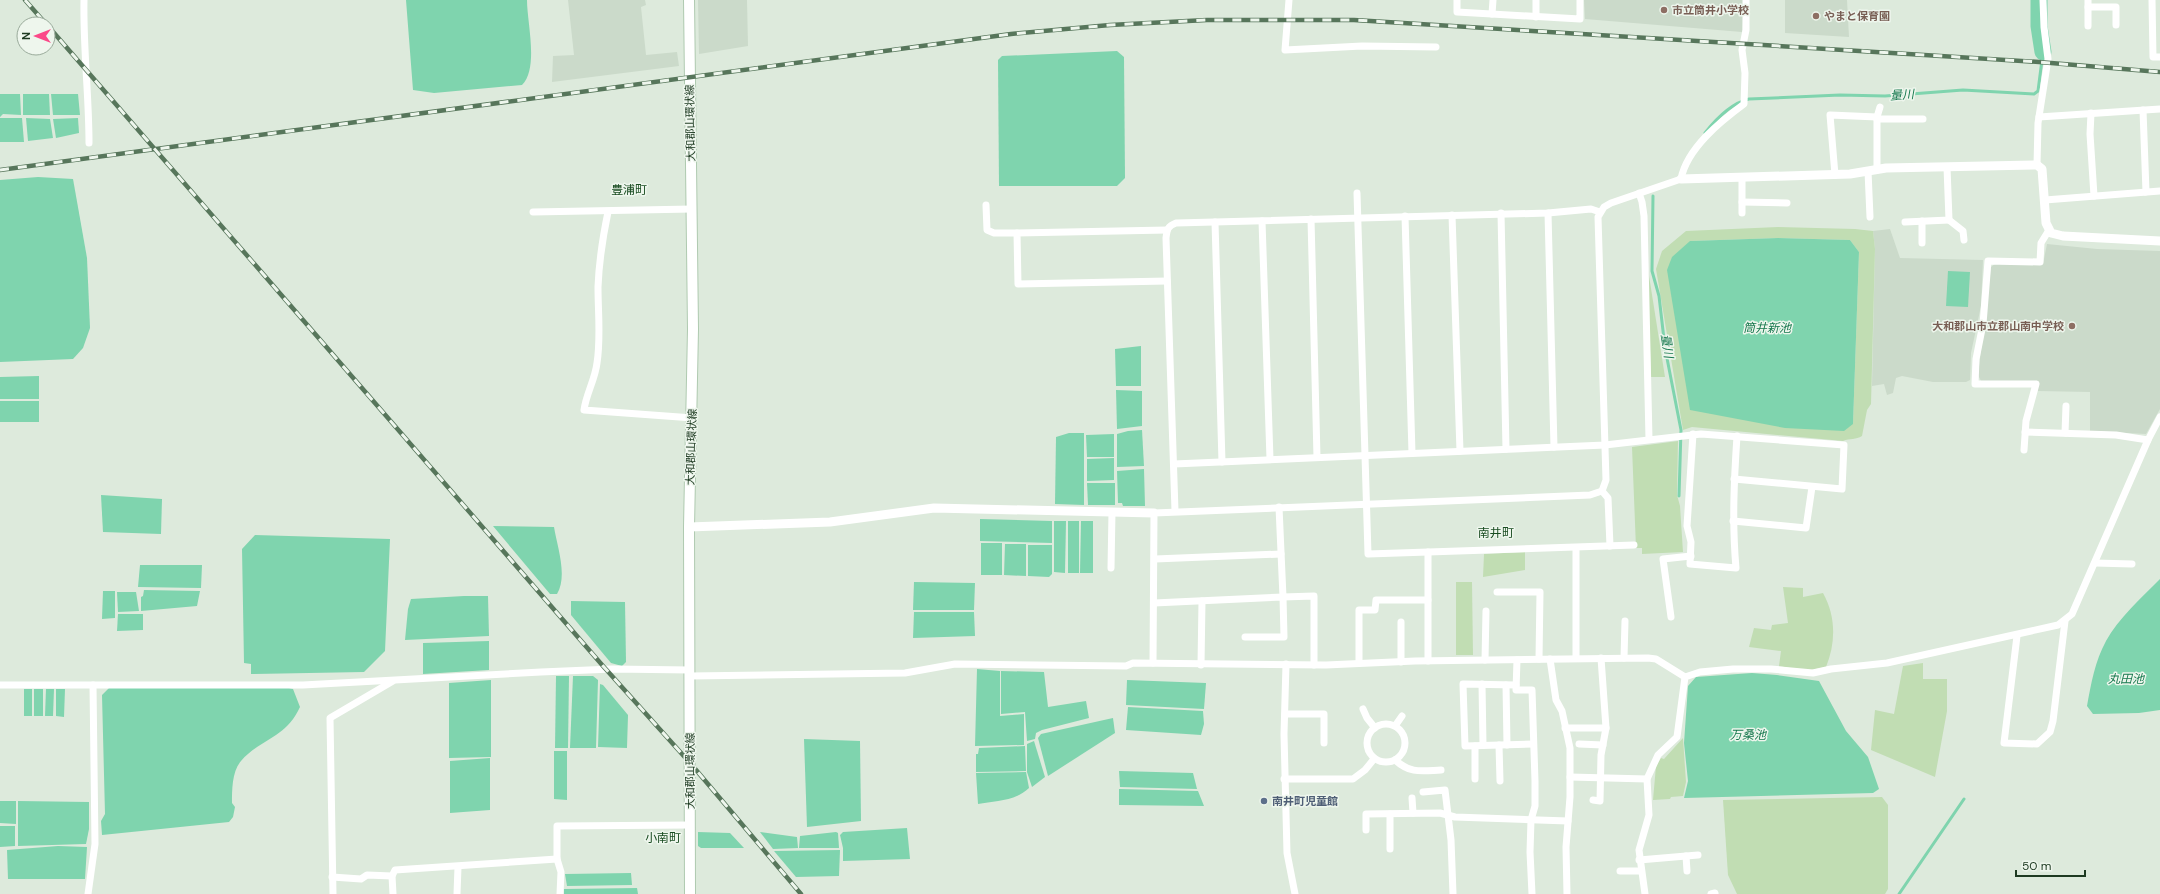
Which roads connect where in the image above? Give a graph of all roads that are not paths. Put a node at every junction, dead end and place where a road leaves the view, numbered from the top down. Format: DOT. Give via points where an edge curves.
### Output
graph roads {
  1 [pos="84,0"];
  2 [pos="689,0"];
  3 [pos="1290,0"];
  4 [pos="1457,0"];
  5 [pos="1493,0"];
  6 [pos="1536,0"];
  7 [pos="1580,0"];
  8 [pos="1746,0"];
  9 [pos="2043,0"];
  10 [pos="2152,0"];
  11 [pos="2088,4"];
  12 [pos="1492,14"];
  13 [pos="1536,17"];
  14 [pos="2116,25"];
  15 [pos="2088,26"];
  16 [pos="1436,47"];
  17 [pos="2160,57"];
  18 [pos="1880,107"];
  19 [pos="2160,109"];
  20 [pos="2143,110"];
  21 [pos="2091,113"];
  22 [pos="2039,117"];
  23 [pos="1877,118"];
  24 [pos="1923,119"];
  25 [pos="89,143"];
  26 [pos="2038,165"];
  27 [pos="1947,167"];
  28 [pos="1873,170"];
  29 [pos="1835,175"];
  30 [pos="1742,177"];
  31 [pos="1681,179"];
  32 [pos="2160,191"];
  33 [pos="2146,192"];
  34 [pos="1357,193"];
  35 [pos="1639,194"];
  36 [pos="2094,196"];
  37 [pos="2044,200"];
  38 [pos="1742,202"];
  39 [pos="1787,203"];
  40 [pos="986,205"];
  41 [pos="692,209"];
  42 [pos="533,212"];
  43 [pos="608,212"];
  44 [pos="1600,212"];
  45 [pos="1500,213"];
  46 [pos="1548,213"];
  47 [pos="1742,213"];
  48 [pos="1452,215"];
  49 [pos="1405,216"];
  50 [pos="1870,217"];
  51 [pos="1357,218"];
  52 [pos="1311,219"];
  53 [pos="1949,220"];
  54 [pos="1262,221"];
  55 [pos="1922,221"];
  56 [pos="1215,222"];
  57 [pos="1905,222"];
  58 [pos="1167,230"];
  59 [pos="2049,230"];
  60 [pos="1017,233"];
  61 [pos="1964,240"];
  62 [pos="2160,241"];
  63 [pos="1922,244"];
  64 [pos="1168,281"];
  65 [pos="2066,406"];
  66 [pos="2160,417"];
  67 [pos="693,418"];
  68 [pos="2025,432"];
  69 [pos="2065,433"];
  70 [pos="1690,435"];
  71 [pos="1737,436"];
  72 [pos="1649,439"];
  73 [pos="2148,440"];
  74 [pos="1604,444"];
  75 [pos="1554,447"];
  76 [pos="1506,449"];
  77 [pos="2024,450"];
  78 [pos="1460,451"];
  79 [pos="1412,453"];
  80 [pos="1365,455"];
  81 [pos="1317,457"];
  82 [pos="1270,459"];
  83 [pos="1222,462"];
  84 [pos="1174,464"];
  85 [pos="1734,479"];
  86 [pos="1812,487"];
  87 [pos="1602,491"];
  88 [pos="1366,504"];
  89 [pos="1279,507"];
  90 [pos="1175,511"];
  91 [pos="1112,512"];
  92 [pos="1154,513"];
  93 [pos="1733,521"];
  94 [pos="689,527"];
  95 [pos="1634,545"];
  96 [pos="1610,546"];
  97 [pos="1576,548"];
  98 [pos="1428,552"];
  99 [pos="1281,554"];
  100 [pos="1690,556"];
  101 [pos="1155,558"];
  102 [pos="2095,563"];
  103 [pos="2132,564"];
  104 [pos="1111,568"];
  105 [pos="1498,592"];
  106 [pos="1283,597"];
  107 [pos="1428,600"];
  108 [pos="1202,601"];
  109 [pos="1154,603"];
  110 [pos="1486,611"];
  111 [pos="1671,617"];
  112 [pos="1625,621"];
  113 [pos="2065,621"];
  114 [pos="1400,622"];
  115 [pos="2017,636"];
  116 [pos="1245,637"];
  117 [pos="1576,658"];
  118 [pos="1601,658"];
  119 [pos="1624,658"];
  120 [pos="1540,659"];
  121 [pos="1550,659"];
  122 [pos="1485,660"];
  123 [pos="1517,660"];
  124 [pos="1428,661"];
  125 [pos="1401,662"];
  126 [pos="1153,663"];
  127 [pos="1359,663"];
  128 [pos="1286,664"];
  129 [pos="1201,665"];
  130 [pos="1314,665"];
  131 [pos="690,673"];
  132 [pos="1685,677"];
  133 [pos="394,680"];
  134 [pos="1482,684"];
  135 [pos="1506,684"];
  136 [pos="0,685"];
  137 [pos="93,685"];
  138 [pos="1516,685"];
  139 [pos="1363,709"];
  140 [pos="1285,714"];
  141 [pos="1402,716"];
  142 [pos="1395,726"];
  143 [pos="1374,728"];
  144 [pos="1564,728"];
  145 [pos="1606,728"];
  146 [pos="1324,743"];
  147 [pos="1533,744"];
  148 [pos="1579,744"];
  149 [pos="1499,745"];
  150 [pos="1507,745"];
  151 [pos="1603,745"];
  152 [pos="1479,746"];
  153 [pos="1374,759"];
  154 [pos="1396,760"];
  155 [pos="1440,770"];
  156 [pos="1570,777"];
  157 [pos="1601,778"];
  158 [pos="1284,779"];
  159 [pos="1476,779"];
  160 [pos="1646,779"];
  161 [pos="1500,782"];
  162 [pos="1423,792"];
  163 [pos="1412,798"];
  164 [pos="1593,800"];
  165 [pos="1413,813"];
  166 [pos="1390,814"];
  167 [pos="1447,815"];
  168 [pos="1531,820"];
  169 [pos="1568,821"];
  170 [pos="690,824"];
  171 [pos="1366,830"];
  172 [pos="1390,849"];
  173 [pos="1698,855"];
  174 [pos="1686,856"];
  175 [pos="557,859"];
  176 [pos="1639,860"];
  177 [pos="458,867"];
  178 [pos="1620,871"];
  179 [pos="1640,871"];
  180 [pos="1688,871"];
  181 [pos="392,876"];
  182 [pos="332,877"];
  183 [pos="88,894"];
  184 [pos="333,894"];
  185 [pos="393,894"];
  186 [pos="457,894"];
  187 [pos="560,894"];
  188 [pos="690,894"];
  189 [pos="1295,894"];
  190 [pos="1453,894"];
  191 [pos="1532,894"];
  192 [pos="1567,894"];
  193 [pos="1645,894"];
  1 -- 25 [label="street"];
  2 -- 41 [label="main road, 大和郡山環状線"];
  3 -- 16 [label="street" via="1285,50 1362,46"];
  4 -- 12 [label="street" via="1457,12"];
  5 -- 12 [label="street"];
  6 -- 13 [label="street"];
  7 -- 13 [label="street" via="1580,19"];
  8 -- 31 [label="street" via="1746,30 1742,50 1745,73 1744,104 1708,134 1682,171"];
  9 -- 22 [label="street" via="2048,58"];
  10 -- 17 [label="street" via="2153,57"];
  11 -- 14 [label="street" via="2116,7"];
  11 -- 15 [label="street"];
  12 -- 13 [label="street"];
  18 -- 23 [label="street"];
  19 -- 20 [label="street"];
  20 -- 21 [label="street"];
  20 -- 33 [label="street"];
  21 -- 22 [label="street"];
  21 -- 36 [label="street"];
  22 -- 26 [label="street"];
  23 -- 24 [label="street"];
  23 -- 28 [label="street"];
  23 -- 29 [label="street" via="1830,116"];
  26 -- 27 [label="street"];
  26 -- 37 [label="street" via="2042,169"];
  27 -- 28 [label="street"];
  27 -- 53 [label="street"];
  28 -- 29 [label="street"];
  28 -- 50 [label="street"];
  29 -- 30 [label="street"];
  30 -- 31 [label="street"];
  30 -- 38 [label="street"];
  31 -- 35 [label="street"];
  32 -- 33 [label="street"];
  33 -- 36 [label="street"];
  34 -- 51 [label="street"];
  35 -- 44 [label="street" via="1611,203"];
  35 -- 72 [label="street" via="1644,216"];
  36 -- 37 [label="street"];
  37 -- 59 [label="street"];
  38 -- 39 [label="street"];
  38 -- 47 [label="street"];
  40 -- 60 [label="street" via="987,230 994,233"];
  41 -- 43 [label="street"];
  41 -- 67 [label="main road, 大和郡山環状線"];
  42 -- 43 [label="street"];
  43 -- 67 [label="street" via="598,287 600,329 597,365 584,410"];
  44 -- 46 [label="street" via="1591,209"];
  44 -- 74 [label="street" via="1597,224"];
  45 -- 46 [label="street"];
  45 -- 48 [label="street"];
  45 -- 76 [label="street"];
  46 -- 75 [label="street"];
  48 -- 49 [label="street"];
  48 -- 78 [label="street"];
  49 -- 51 [label="street"];
  49 -- 79 [label="street"];
  51 -- 52 [label="street"];
  51 -- 80 [label="street"];
  52 -- 54 [label="street"];
  52 -- 81 [label="street"];
  53 -- 55 [label="street"];
  53 -- 61 [label="street" via="1963,231"];
  54 -- 56 [label="street"];
  54 -- 82 [label="street"];
  55 -- 57 [label="street"];
  55 -- 63 [label="street"];
  56 -- 58 [label="street" via="1176,223 1170,225"];
  56 -- 83 [label="street"];
  58 -- 60 [label="street"];
  58 -- 64 [label="street"];
  59 -- 62 [label="street" via="2055,235 2063,236"];
  59 -- 68 [label="street" via="2041,243 2040,262 1988,261 1983,324 1976,359 1975,384 2036,384"];
  60 -- 64 [label="street" via="1018,284"];
  64 -- 84 [label="street"];
  65 -- 69 [label="street"];
  66 -- 73 [label="street"];
  67 -- 94 [label="main road, 大和郡山環状線"];
  68 -- 69 [label="street"];
  68 -- 77 [label="street"];
  69 -- 73 [label="street" via="2116,435"];
  70 -- 71 [label="street"];
  70 -- 72 [label="street"];
  70 -- 100 [label="street" via="1687,526 1691,542"];
  71 -- 85 [label="street"];
  71 -- 86 [label="street" via="1844,444 1842,490"];
  72 -- 74 [label="street"];
  73 -- 102 [label="street"];
  74 -- 75 [label="street"];
  74 -- 87 [label="street" via="1606,480"];
  75 -- 76 [label="street"];
  76 -- 78 [label="street"];
  78 -- 79 [label="street"];
  79 -- 80 [label="street"];
  80 -- 81 [label="street"];
  80 -- 88 [label="street"];
  81 -- 82 [label="street"];
  82 -- 83 [label="street"];
  83 -- 84 [label="street"];
  84 -- 90 [label="street"];
  85 -- 86 [label="street"];
  85 -- 93 [label="street"];
  86 -- 93 [label="street" via="1806,528"];
  87 -- 88 [label="street" via="1590,495"];
  87 -- 96 [label="street" via="1608,498"];
  88 -- 89 [label="street"];
  88 -- 98 [label="street" via="1368,554"];
  89 -- 90 [label="street"];
  89 -- 99 [label="street"];
  90 -- 92 [label="street"];
  91 -- 92 [label="street"];
  91 -- 94 [label="street" via="934,508 830,522"];
  91 -- 104 [label="street"];
  92 -- 101 [label="street"];
  93 -- 100 [label="street" via="1736,568 1690,564"];
  94 -- 131 [label="main road, 大和郡山環状線"];
  95 -- 96 [label="street"];
  96 -- 97 [label="street"];
  97 -- 98 [label="street"];
  97 -- 117 [label="street"];
  98 -- 107 [label="street"];
  99 -- 101 [label="street"];
  99 -- 106 [label="street"];
  100 -- 111 [label="street" via="1664,559"];
  101 -- 109 [label="street"];
  102 -- 103 [label="street"];
  102 -- 113 [label="street" via="2072,614"];
  105 -- 120 [label="street" via="1540,592"];
  106 -- 108 [label="street"];
  106 -- 116 [label="street" via="1284,637"];
  106 -- 130 [label="street" via="1314,596"];
  107 -- 124 [label="street"];
  107 -- 127 [label="street" via="1376,600 1376,610 1359,610"];
  108 -- 109 [label="street"];
  108 -- 129 [label="street"];
  109 -- 126 [label="street"];
  110 -- 122 [label="street"];
  112 -- 119 [label="street"];
  113 -- 115 [label="street"];
  113 -- 115 [label="street" via="2053,721 2050,732 2037,744 2004,743"];
  114 -- 125 [label="street"];
  115 -- 132 [label="street" via="1914,659 1813,673 1747,668 1700,672"];
  117 -- 118 [label="street"];
  117 -- 121 [label="street"];
  118 -- 119 [label="street"];
  118 -- 145 [label="street"];
  119 -- 132 [label="street" via="1656,659"];
  120 -- 121 [label="street"];
  120 -- 123 [label="street"];
  121 -- 144 [label="street" via="1556,700 1562,711"];
  122 -- 123 [label="street"];
  122 -- 124 [label="street"];
  123 -- 138 [label="street"];
  124 -- 125 [label="street"];
  125 -- 127 [label="street"];
  126 -- 129 [label="street"];
  126 -- 131 [label="street" via="1092,667 955,664 899,673"];
  127 -- 130 [label="street"];
  128 -- 129 [label="street"];
  128 -- 130 [label="street"];
  128 -- 140 [label="street"];
  131 -- 133 [label="street" via="606,669"];
  131 -- 170 [label="main road, 大和郡山環状線"];
  132 -- 160 [label="street" via="1677,737 1658,755"];
  133 -- 137 [label="street" via="303,685"];
  133 -- 182 [label="street" via="330,718"];
  134 -- 135 [label="street"];
  134 -- 152 [label="street"];
  134 -- 152 [label="street" via="1463,684 1465,746"];
  135 -- 138 [label="street"];
  135 -- 150 [label="street"];
  136 -- 137 [label="street"];
  137 -- 183 [label="street" via="95,844"];
  138 -- 147 [label="street" via="1516,690 1532,690"];
  139 -- 143 [label="street"];
  140 -- 146 [label="street" via="1324,714"];
  140 -- 158 [label="street"];
  141 -- 142 [label="street"];
  142 -- 143 [label="street" via="1387,724"];
  142 -- 154 [label="street" via="1401,731 1405,742 1403,752"];
  143 -- 153 [label="street" via="1369,734 1367,745"];
  144 -- 145 [label="street"];
  144 -- 156 [label="street" via="1570,748"];
  145 -- 151 [label="street"];
  147 -- 150 [label="street"];
  147 -- 168 [label="street" via="1535,806"];
  148 -- 151 [label="street"];
  149 -- 150 [label="street"];
  149 -- 152 [label="street"];
  149 -- 161 [label="street"];
  151 -- 157 [label="street"];
  152 -- 159 [label="street"];
  153 -- 154 [label="street" via="1385,762"];
  153 -- 158 [label="street" via="1353,779"];
  154 -- 155 [label="street" via="1406,769"];
  156 -- 157 [label="street"];
  156 -- 169 [label="street"];
  157 -- 160 [label="street"];
  157 -- 164 [label="street" via="1600,800"];
  158 -- 189 [label="street" via="1288,862"];
  160 -- 176 [label="street" via="1649,815 1641,840"];
  162 -- 167 [label="street" via="1445,790"];
  163 -- 165 [label="street"];
  165 -- 166 [label="street"];
  165 -- 167 [label="street"];
  166 -- 171 [label="street" via="1366,814"];
  166 -- 172 [label="street"];
  167 -- 168 [label="street"];
  167 -- 190 [label="street" via="1451,840"];
  168 -- 169 [label="street"];
  168 -- 191 [label="street"];
  169 -- 192 [label="street"];
  170 -- 175 [label="street" via="557,826"];
  170 -- 188 [label="main road, 大和郡山環状線"];
  173 -- 174 [label="street"];
  174 -- 176 [label="street"];
  174 -- 180 [label="street"];
  175 -- 177 [label="street"];
  175 -- 187 [label="street" via="561,872"];
  176 -- 179 [label="street"];
  177 -- 181 [label="street" via="395,870"];
  177 -- 186 [label="street"];
  178 -- 179 [label="street"];
  179 -- 193 [label="street"];
  181 -- 182 [label="street" via="367,875 361,879"];
  181 -- 185 [label="street"];
  182 -- 184 [label="street"];
}
